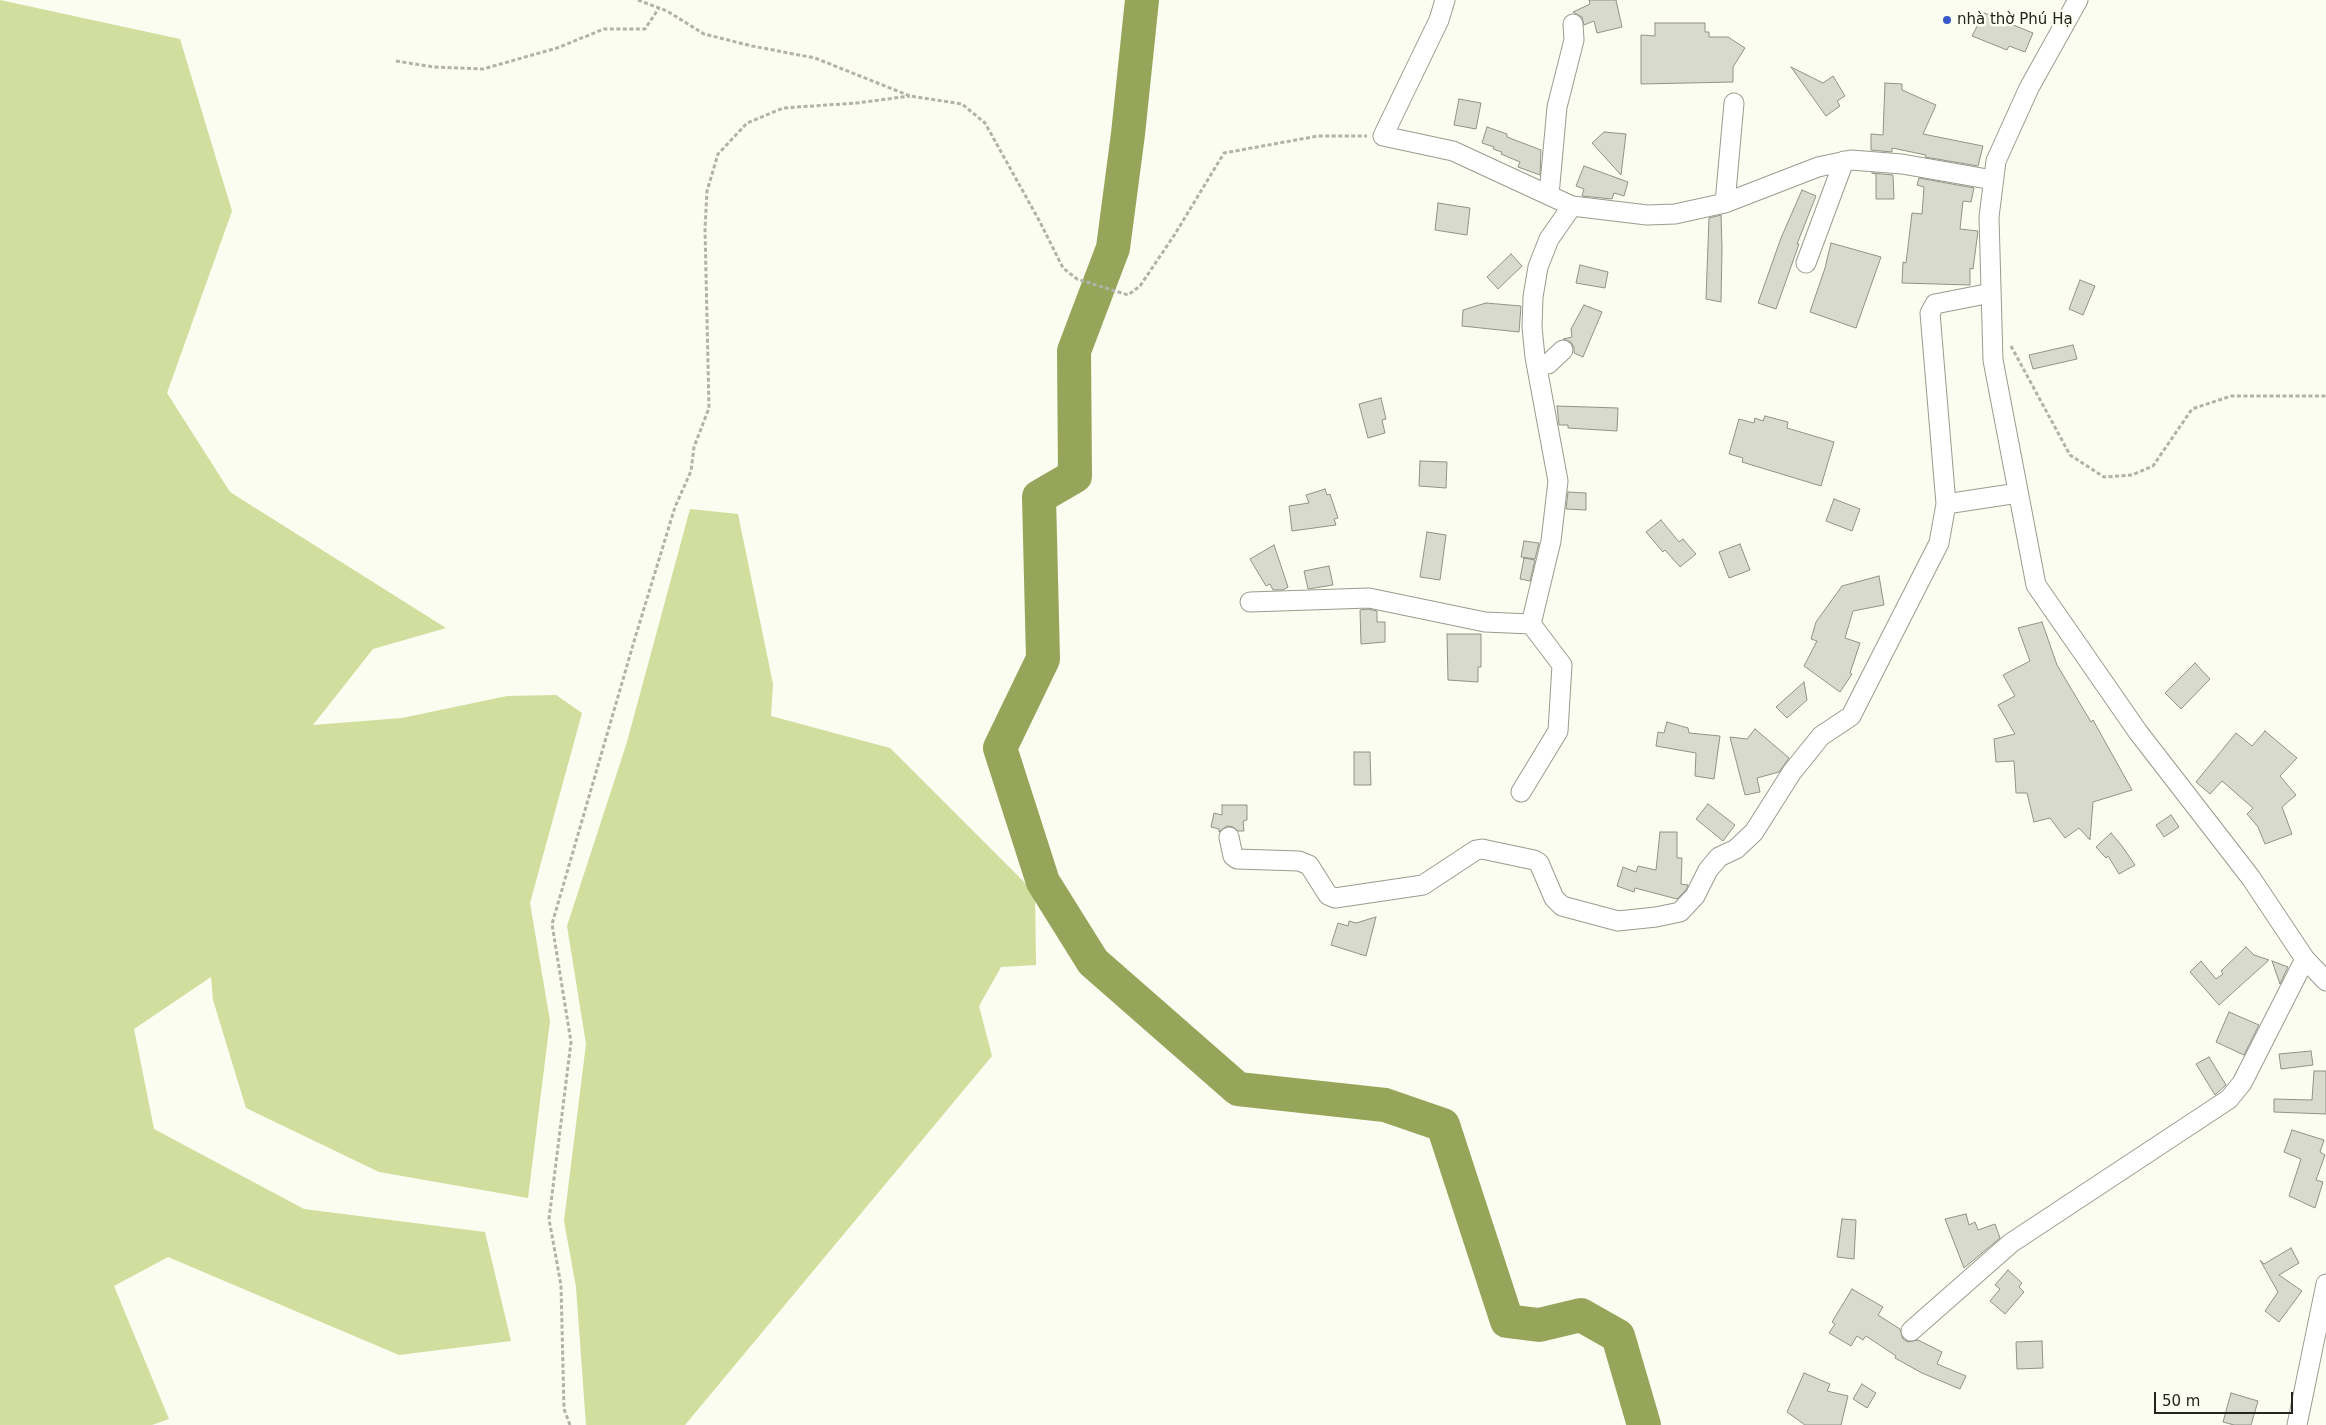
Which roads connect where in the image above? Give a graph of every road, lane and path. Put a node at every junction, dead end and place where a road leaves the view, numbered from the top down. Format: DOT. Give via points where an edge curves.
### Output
graph roads {
  1 [pos="638,0"];
  2 [pos="1445,0"];
  3 [pos="2078,0"];
  4 [pos="659,8"];
  5 [pos="1573,24"];
  6 [pos="396,61"];
  7 [pos="910,96"];
  8 [pos="1734,103"];
  9 [pos="1383,136"];
  10 [pos="1844,161"];
  11 [pos="1993,180"];
  12 [pos="1549,195"];
  13 [pos="1725,203"];
  14 [pos="1572,206"];
  15 [pos="1806,264"];
  16 [pos="1990,294"];
  17 [pos="2009,342"];
  18 [pos="1563,350"];
  19 [pos="1537,365"];
  20 [pos="2326,396"];
  21 [pos="2018,493"];
  22 [pos="1946,504"];
  23 [pos="1250,602"];
  24 [pos="1531,624"];
  25 [pos="1521,792"];
  26 [pos="1229,837"];
  27 [pos="2306,959"];
  28 [pos="2326,981"];
  29 [pos="2326,1284"];
  30 [pos="1911,1331"];
  31 [pos="570,1425"];
  32 [pos="2297,1425"];
  1 -- 4 [label="path"];
  2 -- 9 [label="street" via="1439,20"];
  3 -- 11 [label="street" via="2030,88 1996,160"];
  4 -- 6 [label="path" via="645,29 604,29 557,48 483,69"];
  4 -- 7 [label="path" via="704,34 815,58"];
  5 -- 12 [label="street" via="1574,40 1557,107"];
  7 -- 9 [label="path" via="962,104 985,123 1063,268 1077,279 1128,295 1140,286 1224,153 1318,136"];
  7 -- 31 [label="path" via="784,108 746,122 718,154 707,191 708,408 694,447 691,471 675,506 552,924 571,1042 550,1219 561,1285 564,1408"];
  8 -- 13 [label="street"];
  9 -- 12 [label="street" via="1453,151"];
  10 -- 11 [label="street" via="1902,164"];
  10 -- 13 [label="street" via="1818,167"];
  10 -- 15 [label="street"];
  11 -- 16 [label="street" via="1988,217"];
  12 -- 14 [label="street"];
  13 -- 14 [label="street" via="1675,214 1647,215"];
  14 -- 19 [label="street" via="1549,239 1538,267 1532,327"];
  16 -- 21 [label="street" via="1993,360"];
  16 -- 22 [label="street" via="1935,304 1930,313"];
  17 -- 20 [label="path" via="2070,455 2104,477 2132,476 2153,466 2192,409 2231,396"];
  18 -- 19 [label="street" via="1548,364"];
  19 -- 24 [label="street" via="1558,481 1551,541"];
  21 -- 22 [label="street"];
  21 -- 27 [label="street" via="2036,585 2138,732 2251,878"];
  22 -- 26 [label="street" via="1940,543 1851,716 1821,736 1792,772 1754,832 1736,850 1719,857 1708,870 1695,896 1680,912 1618,921 1562,906 1554,898 1534,860 1482,849 1423,885 1335,898 1328,895 1309,865 1299,861 1237,859 1233,856"];
  23 -- 24 [label="street" via="1369,598 1486,622"];
  24 -- 25 [label="street" via="1562,665 1558,731"];
  27 -- 28 [label="street"];
  27 -- 30 [label="street" via="2242,1083 2229,1099 2011,1243"];
  29 -- 32 [label="street"];
}
